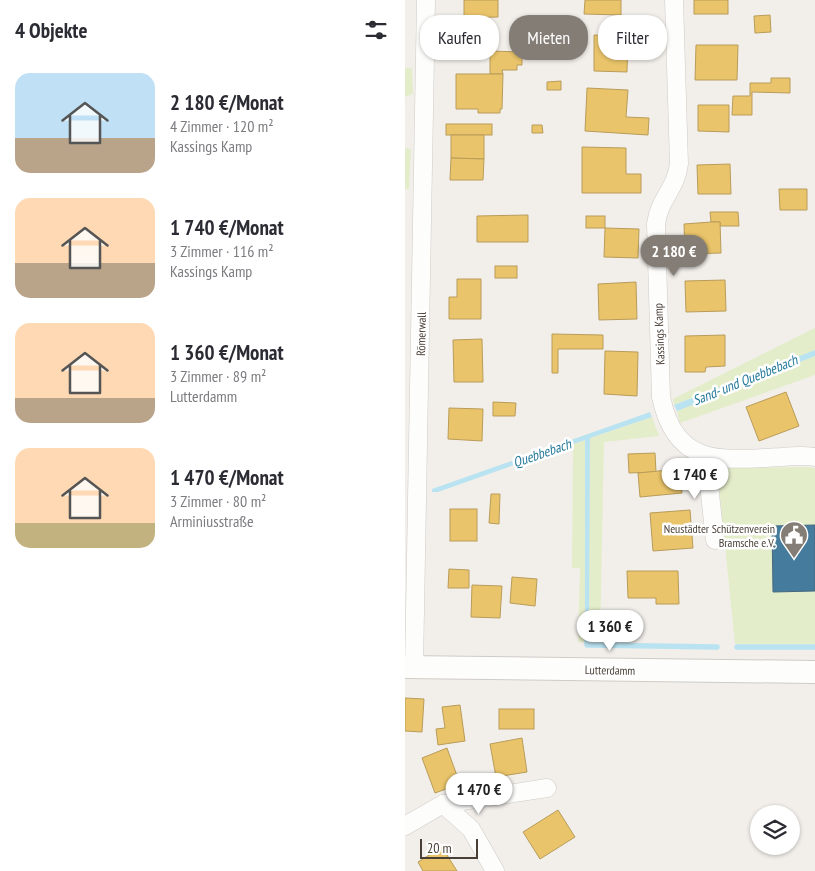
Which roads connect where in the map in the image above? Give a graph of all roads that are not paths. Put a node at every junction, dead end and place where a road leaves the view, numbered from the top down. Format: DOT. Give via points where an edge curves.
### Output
graph roads {
  1 [pos="426,0"];
  2 [pos="675,0"];
  3 [pos="707,456"];
  4 [pos="815,457"];
  5 [pos="715,540"];
  6 [pos="409,667"];
  7 [pos="815,672"];
  8 [pos="547,788"];
  9 [pos="443,804"];
  10 [pos="405,826"];
  11 [pos="495,871"];
  1 -- 6 [label="street, Römerwall"];
  2 -- 3 [label="street, Kassings Kamp" via="679,164 676,183 660,205 656,224 661,397 667,421 683,444"];
  3 -- 4 [label="street, Kassings Kamp"];
  3 -- 5 [label="street"];
  6 -- 7 [label="street, Lutterdamm"];
  8 -- 9 [label="street"];
  9 -- 10 [label="street"];
  9 -- 11 [label="street" via="471,829"];
}
